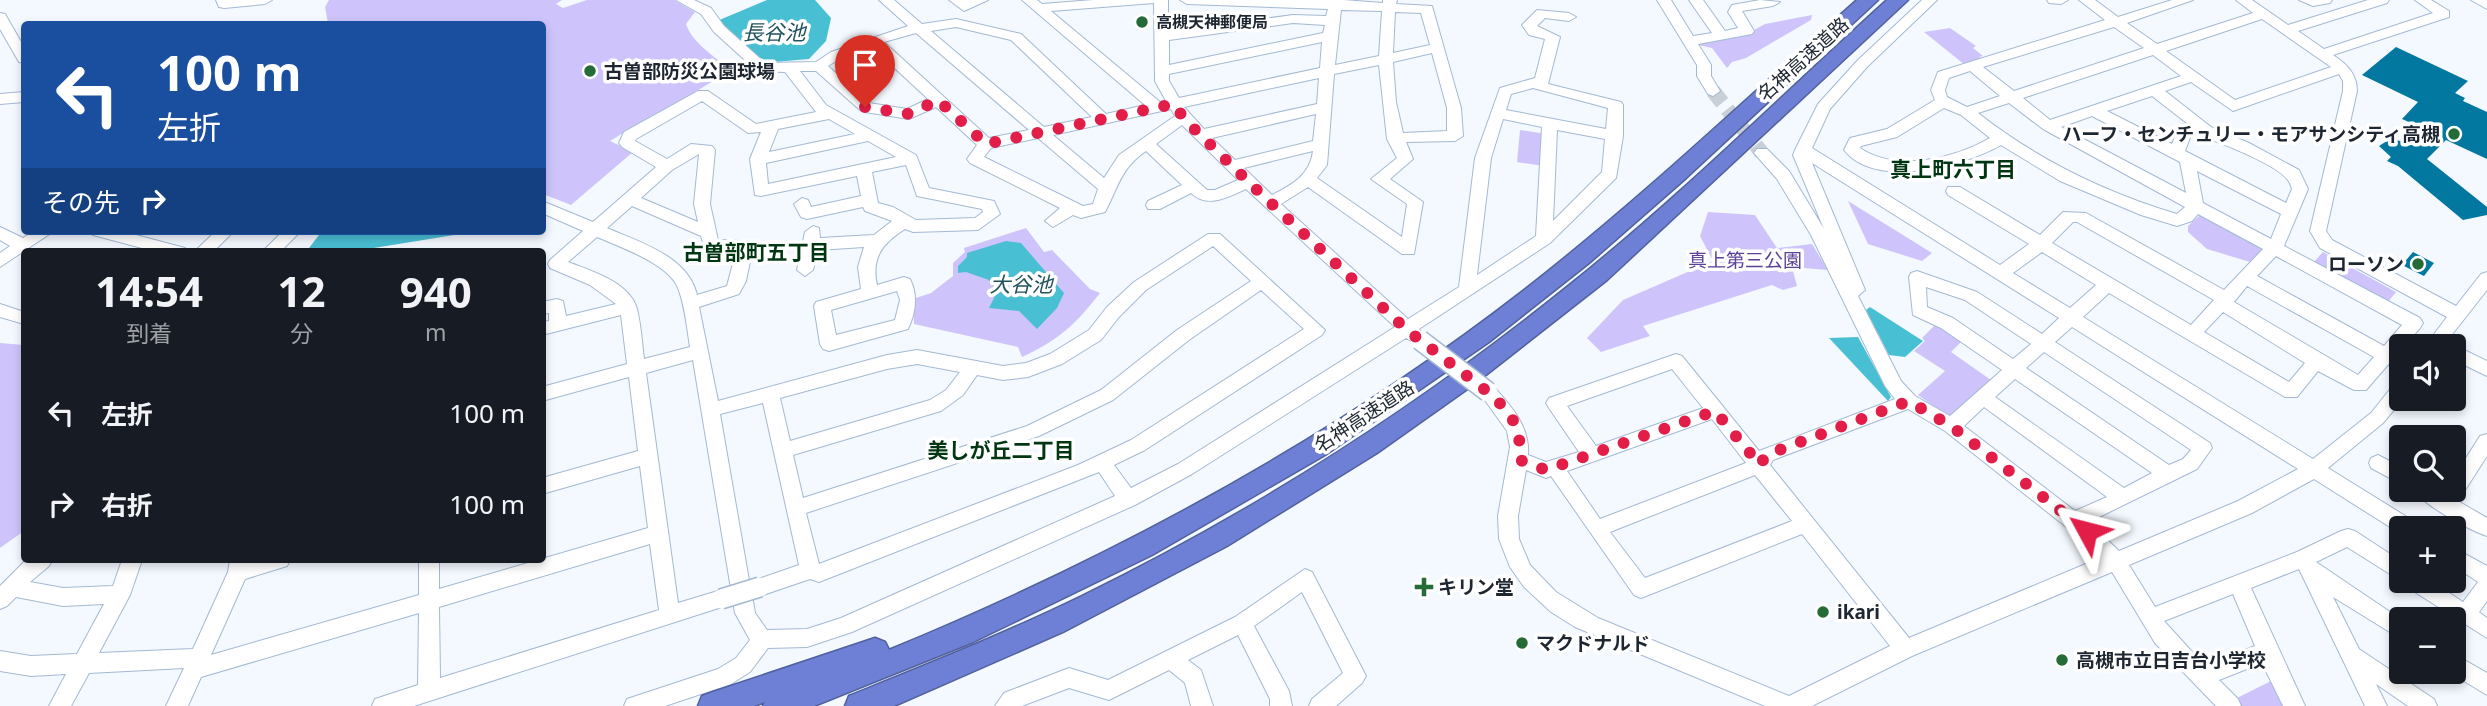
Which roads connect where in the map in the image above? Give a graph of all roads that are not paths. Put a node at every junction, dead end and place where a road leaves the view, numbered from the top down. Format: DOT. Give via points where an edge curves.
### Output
graph roads {
  1 [pos="223,0"];
  2 [pos="265,0"];
  3 [pos="683,0"];
  4 [pos="886,0"];
  5 [pos="956,0"];
  6 [pos="981,0"];
  7 [pos="1151,0"];
  8 [pos="1161,0"];
  9 [pos="1187,0"];
  10 [pos="1202,0"];
  11 [pos="1664,0"];
  12 [pos="1696,0"];
  13 [pos="1772,0"];
  14 [pos="1868,0"];
  15 [pos="1898,0"];
  16 [pos="1930,0"];
  17 [pos="2054,0"];
  18 [pos="2061,0"];
  19 [pos="2086,0"];
  20 [pos="2186,0"];
  21 [pos="2243,0"];
  22 [pos="2306,0"];
  23 [pos="2325,0"];
  24 [pos="2382,0"];
  25 [pos="2422,0"];
  26 [pos="2478,0"];
  27 [pos="1244,1"];
  28 [pos="1287,2"];
  29 [pos="1335,3"];
  30 [pos="1034,4"];
  31 [pos="1390,4"];
  32 [pos="2487,5"];
  33 [pos="2263,13"];
  34 [pos="1569,17"];
  35 [pos="1,20"];
  36 [pos="2115,22"];
  37 [pos="918,29"];
  38 [pos="1331,29"];
  39 [pos="2286,30"];
  40 [pos="1161,37"];
  41 [pos="1722,37"];
  42 [pos="874,41"];
  43 [pos="1690,41"];
  44 [pos="1437,48"];
  45 [pos="2155,50"];
  46 [pos="21,54"];
  47 [pos="2322,54"];
  48 [pos="1385,58"];
  49 [pos="819,66"];
  50 [pos="1974,67"];
  51 [pos="790,68"];
  52 [pos="2342,68"];
  53 [pos="1162,71"];
  54 [pos="1329,71"];
  55 [pos="2192,77"];
  56 [pos="1541,81"];
  57 [pos="1713,91"];
  58 [pos="2155,91"];
  59 [pos="2010,96"];
  60 [pos="21,97"];
  61 [pos="0,99"];
  62 [pos="938,100"];
  63 [pos="1943,102"];
  64 [pos="1156,107"];
  65 [pos="1324,107"];
  66 [pos="1178,110"];
  67 [pos="2092,110"];
  68 [pos="1966,112"];
  69 [pos="1497,113"];
  70 [pos="830,114"];
  71 [pos="1102,118"];
  72 [pos="1550,123"];
  73 [pos="2048,126"];
  74 [pos="771,127"];
  75 [pos="2206,131"];
  76 [pos="1039,132"];
  77 [pos="1201,135"];
  78 [pos="869,136"];
  79 [pos="1615,136"];
  80 [pos="1395,139"];
  81 [pos="2000,139"];
  82 [pos="1146,143"];
  83 [pos="986,144"];
  84 [pos="1321,144"];
  85 [pos="1804,150"];
  86 [pos="1762,153"];
  87 [pos="2182,156"];
  88 [pos="758,159"];
  89 [pos="911,159"];
  90 [pos="667,166"];
  91 [pos="1232,166"];
  92 [pos="864,169"];
  93 [pos="1309,180"];
  94 [pos="1248,181"];
  95 [pos="1193,186"];
  96 [pos="1106,188"];
  97 [pos="1954,191"];
  98 [pos="630,199"];
  99 [pos="870,200"];
  100 [pos="1270,203"];
  101 [pos="802,204"];
  102 [pos="1154,205"];
  103 [pos="2196,205"];
  104 [pos="546,207"];
  105 [pos="1072,207"];
  106 [pos="2290,212"];
  107 [pos="905,221"];
  108 [pos="1054,221"];
  109 [pos="596,231"];
  110 [pos="707,232"];
  111 [pos="0,233"];
  112 [pos="41,235"];
  113 [pos="114,235"];
  114 [pos="221,235"];
  115 [pos="286,235"];
  116 [pos="1544,239"];
  117 [pos="875,241"];
  118 [pos="2041,244"];
  119 [pos="2275,247"];
  120 [pos="24,248"];
  121 [pos="164,248"];
  122 [pos="207,248"];
  123 [pos="274,248"];
  124 [pos="14,256"];
  125 [pos="549,265"];
  126 [pos="805,270"];
  127 [pos="2002,272"];
  128 [pos="2246,278"];
  129 [pos="2487,278"];
  130 [pos="1261,282"];
  131 [pos="2108,284"];
  132 [pos="1467,290"];
  133 [pos="870,293"];
  134 [pos="2224,301"];
  135 [pos="691,303"];
  136 [pos="1853,306"];
  137 [pos="546,307"];
  138 [pos="628,307"];
  139 [pos="0,310"];
  140 [pos="2458,315"];
  141 [pos="21,316"];
  142 [pos="2071,316"];
  143 [pos="550,327"];
  144 [pos="2192,334"];
  145 [pos="2448,334"];
  146 [pos="1413,335"];
  147 [pos="2043,344"];
  148 [pos="700,351"];
  149 [pos="2386,355"];
  150 [pos="2466,359"];
  151 [pos="2316,361"];
  152 [pos="636,368"];
  153 [pos="972,368"];
  154 [pos="2487,369"];
  155 [pos="2014,370"];
  156 [pos="546,393"];
  157 [pos="770,395"];
  158 [pos="1984,398"];
  159 [pos="1909,401"];
  160 [pos="2389,403"];
  161 [pos="710,411"];
  162 [pos="1715,411"];
  163 [pos="1951,426"];
  164 [pos="1348,428"];
  165 [pos="2487,442"];
  166 [pos="783,450"];
  167 [pos="1592,455"];
  168 [pos="648,456"];
  169 [pos="1351,456"];
  170 [pos="1520,460"];
  171 [pos="1102,462"];
  172 [pos="2378,463"];
  173 [pos="1760,465"];
  174 [pos="1556,469"];
  175 [pos="2313,470"];
  176 [pos="2389,470"];
  177 [pos="2168,474"];
  178 [pos="546,485"];
  179 [pos="2123,498"];
  180 [pos="1128,499"];
  181 [pos="2443,502"];
  182 [pos="2446,504"];
  183 [pos="796,508"];
  184 [pos="2389,516"];
  185 [pos="2073,521"];
  186 [pos="1807,524"];
  187 [pos="2487,528"];
  188 [pos="1596,529"];
  189 [pos="658,534"];
  190 [pos="2115,560"];
  191 [pos="39,563"];
  192 [pos="131,563"];
  193 [pos="260,563"];
  194 [pos="429,563"];
  195 [pos="2389,564"];
  196 [pos="2466,564"];
  197 [pos="2307,565"];
  198 [pos="239,566"];
  199 [pos="810,570"];
  200 [pos="2487,577"];
  201 [pos="2239,584"];
  202 [pos="2487,585"];
  203 [pos="5,593"];
  204 [pos="2432,593"];
  205 [pos="120,595"];
  206 [pos="429,602"];
  207 [pos="2453,607"];
  208 [pos="2466,614"];
  209 [pos="670,616"];
  210 [pos="2466,616"];
  211 [pos="2149,618"];
  212 [pos="2389,622"];
  213 [pos="1242,623"];
  214 [pos="2487,629"];
  215 [pos="763,639"];
  216 [pos="1905,649"];
  217 [pos="2267,651"];
  218 [pos="2351,656"];
  219 [pos="1171,660"];
  220 [pos="0,661"];
  221 [pos="197,663"];
  222 [pos="83,664"];
  223 [pos="2466,672"];
  224 [pos="2202,678"];
  225 [pos="2487,685"];
  226 [pos="429,692"];
  227 [pos="1109,698"];
  228 [pos="60,706"];
  229 [pos="177,706"];
  230 [pos="383,706"];
  231 [pos="635,706"];
  232 [pos="713,706"];
  233 [pos="778,706"];
  234 [pos="860,706"];
  235 [pos="889,706"];
  236 [pos="1006,706"];
  237 [pos="1202,706"];
  238 [pos="1281,706"];
  239 [pos="1320,706"];
  240 [pos="1789,706"];
  241 [pos="2230,706"];
  242 [pos="2294,706"];
  243 [pos="2376,706"];
  244 [pos="2426,706"];
  1 -- 2 [label="street" via="224,4"];
  3 -- 51 [label="street" via="706,11 762,68"];
  4 -- 37 [label="street"];
  5 -- 6 [label="street" via="964,7"];
  7 -- 30 [label="street"];
  8 -- 40 [label="street"];
  9 -- 10 [label="street"];
  10 -- 27 [label="street"];
  11 -- 43 [label="street"];
  12 -- 41 [label="street"];
  13 -- 41 [label="street" via="1737,8 1747,31"];
  14 -- 164 [label="highway, 名神高速道路" via="1553,280"];
  15 -- 169 [label="highway, 名神高速道路" via="1560,306"];
  16 -- 85 [label="street" via="1823,107"];
  17 -- 18 [label="street"];
  19 -- 36 [label="street"];
  20 -- 36 [label="street"];
  21 -- 33 [label="street"];
  22 -- 23 [label="street"];
  24 -- 39 [label="street"];
  25 -- 47 [label="street" via="2444,14"];
  26 -- 32 [label="street"];
  27 -- 28 [label="street"];
  28 -- 29 [label="street"];
  29 -- 31 [label="street"];
  29 -- 38 [label="street"];
  30 -- 64 [label="street"];
  31 -- 44 [label="street" via="1427,9"];
  31 -- 48 [label="street"];
  33 -- 39 [label="street"];
  33 -- 45 [label="street"];
  34 -- 56 [label="street" via="1542,13 1529,25 1534,32 1553,37"];
  35 -- 46 [label="street"];
  36 -- 45 [label="street"];
  36 -- 50 [label="street"];
  37 -- 42 [label="street"];
  37 -- 71 [label="street" via="956,23 1016,37"];
  37 -- 76 [label="street"];
  38 -- 40 [label="street" via="1293,19"];
  38 -- 53 [label="street"];
  38 -- 54 [label="street"];
  39 -- 47 [label="street"];
  40 -- 53 [label="street"];
  41 -- 43 [label="street"];
  42 -- 49 [label="street"];
  42 -- 62 [label="street"];
  43 -- 57 [label="street"];
  44 -- 48 [label="street"];
  44 -- 80 [label="street" via="1454,108 1455,136"];
  45 -- 55 [label="street"];
  45 -- 59 [label="street"];
  47 -- 52 [label="street"];
  48 -- 54 [label="street"];
  48 -- 80 [label="street"];
  49 -- 51 [label="street"];
  49 -- 62 [label="street" via="865,107 909,114"];
  50 -- 59 [label="street"];
  50 -- 63 [label="street" via="1943,75 1937,87"];
  51 -- 70 [label="street"];
  52 -- 55 [label="street" via="2233,106"];
  52 -- 140 [label="street" via="2350,91 2318,230 2326,244"];
  53 -- 66 [label="street" via="1162,81"];
  54 -- 65 [label="street"];
  54 -- 66 [label="street"];
  55 -- 58 [label="street"];
  56 -- 69 [label="street" via="1505,91"];
  56 -- 79 [label="street" via="1540,87 1616,105"];
  58 -- 67 [label="street"];
  58 -- 75 [label="street"];
  59 -- 68 [label="street"];
  59 -- 73 [label="street"];
  60 -- 61 [label="street"];
  62 -- 83 [label="street"];
  63 -- 68 [label="street"];
  63 -- 81 [label="street" via="1892,133 1856,142 1852,150 1875,163 1934,162 1967,156"];
  64 -- 66 [label="street"];
  64 -- 71 [label="street"];
  65 -- 77 [label="street"];
  65 -- 84 [label="street"];
  66 -- 77 [label="street"];
  66 -- 82 [label="street"];
  67 -- 73 [label="street"];
  67 -- 87 [label="street"];
  68 -- 81 [label="street"];
  69 -- 72 [label="street"];
  69 -- 132 [label="street" via="1483,158"];
  70 -- 74 [label="street"];
  70 -- 78 [label="street"];
  71 -- 76 [label="street"];
  72 -- 79 [label="street"];
  72 -- 116 [label="street"];
  73 -- 103 [label="street"];
  74 -- 88 [label="street"];
  74 -- 90 [label="street" via="754,129 703,94 629,136 627,143"];
  75 -- 87 [label="street" via="2185,129"];
  75 -- 106 [label="street" via="2293,174 2300,189"];
  76 -- 83 [label="street"];
  76 -- 96 [label="street"];
  77 -- 91 [label="street"];
  78 -- 88 [label="street"];
  78 -- 89 [label="street"];
  79 -- 116 [label="street" via="1610,174"];
  80 -- 93 [label="street" via="1405,159 1378,179 1415,202 1408,250"];
  81 -- 103 [label="street" via="2082,188 2159,215 2177,220"];
  82 -- 95 [label="street"];
  82 -- 96 [label="street" via="1124,159"];
  83 -- 105 [label="street" via="975,159"];
  84 -- 91 [label="street"];
  84 -- 93 [label="street" via="1319,165"];
  85 -- 127 [label="street"];
  85 -- 136 [label="street" via="1804,166 1861,298"];
  86 -- 136 [label="street" via="1783,175 1819,235"];
  87 -- 103 [label="street"];
  87 -- 106 [label="street"];
  88 -- 92 [label="street" via="761,191"];
  89 -- 92 [label="street"];
  89 -- 107 [label="street" via="923,192 975,200 988,205 992,214 978,224 914,226"];
  90 -- 98 [label="street"];
  90 -- 110 [label="street" via="696,148 707,150 702,204"];
  91 -- 94 [label="street"];
  92 -- 99 [label="street"];
  93 -- 100 [label="street"];
  94 -- 95 [label="street" via="1217,197 1203,195"];
  94 -- 100 [label="street"];
  95 -- 102 [label="street"];
  96 -- 105 [label="street" via="1098,208 1081,212"];
  97 -- 118 [label="street"];
  98 -- 109 [label="street"];
  98 -- 110 [label="street"];
  99 -- 101 [label="street" via="807,213"];
  99 -- 107 [label="street" via="871,207"];
  100 -- 146 [label="street"];
  103 -- 119 [label="street"];
  104 -- 109 [label="street"];
  105 -- 108 [label="street"];
  106 -- 119 [label="street"];
  107 -- 117 [label="street"];
  109 -- 125 [label="street"];
  109 -- 135 [label="street" via="672,268 686,285"];
  110 -- 135 [label="street" via="711,245 745,247 738,281 733,290"];
  111 -- 124 [label="street"];
  112 -- 120 [label="street"];
  113 -- 121 [label="street"];
  114 -- 122 [label="street"];
  115 -- 123 [label="street"];
  116 -- 132 [label="street"];
  117 -- 126 [label="street" via="812,238"];
  117 -- 133 [label="street" via="864,272"];
  118 -- 127 [label="street"];
  118 -- 131 [label="street"];
  118 -- 134 [label="street" via="2069,216 2080,217"];
  119 -- 128 [label="street"];
  119 -- 149 [label="street" via="2414,323"];
  125 -- 138 [label="street" via="608,287"];
  127 -- 142 [label="street"];
  128 -- 134 [label="street"];
  128 -- 149 [label="street"];
  129 -- 140 [label="street"];
  130 -- 153 [label="street" via="1213,238 1140,286 1094,335 1056,359 1003,373"];
  130 -- 171 [label="street" via="1317,330 1138,445"];
  130 -- 183 [label="street" via="1183,335 1107,396 1070,415"];
  131 -- 142 [label="street"];
  131 -- 144 [label="street"];
  132 -- 146 [label="street"];
  133 -- 133 [label="street" via="904,283 908,300 902,324 829,344 822,306"];
  134 -- 144 [label="street"];
  134 -- 151 [label="street"];
  135 -- 148 [label="street"];
  136 -- 159 [label="street" via="1894,386"];
  137 -- 143 [label="street" via="556,305"];
  138 -- 143 [label="street"];
  138 -- 152 [label="street"];
  139 -- 141 [label="street"];
  140 -- 145 [label="street"];
  142 -- 147 [label="street"];
  142 -- 175 [label="street"];
  144 -- 151 [label="street" via="2291,391"];
  146 -- 170 [label="street, bridge" via="1509,412 1519,433"];
  146 -- 180 [label="street"];
  147 -- 155 [label="street"];
  147 -- 155 [label="street" via="1971,296 1917,277 1919,311 1947,323"];
  147 -- 177 [label="street" via="2203,448 2190,464"];
  148 -- 152 [label="street"];
  148 -- 161 [label="street"];
  149 -- 151 [label="street" via="2360,385"];
  150 -- 154 [label="street"];
  152 -- 156 [label="street"];
  152 -- 168 [label="street"];
  153 -- 157 [label="street" via="917,358 897,360"];
  153 -- 166 [label="street" via="960,387 935,406"];
  155 -- 158 [label="street"];
  155 -- 177 [label="street"];
  157 -- 161 [label="street"];
  157 -- 166 [label="street"];
  158 -- 163 [label="street"];
  158 -- 179 [label="street"];
  159 -- 163 [label="street"];
  159 -- 173 [label="street" via="1766,455"];
  160 -- 175 [label="street"];
  161 -- 215 [label="street" via="744,613 752,630"];
  162 -- 167 [label="street"];
  162 -- 167 [label="street" via="1676,361 1555,403"];
  162 -- 173 [label="street"];
  163 -- 185 [label="street"];
  164 -- 232 [label="highway" via="1020,594 895,644"];
  164 -- 233 [label="highway, 名神高速道路" via="1153,541 1048,593"];
  165 -- 182 [label="street"];
  166 -- 183 [label="street"];
  167 -- 174 [label="street"];
  168 -- 178 [label="street"];
  168 -- 189 [label="street"];
  169 -- 234 [label="highway, 名神高速道路" via="1164,568"];
  169 -- 235 [label="highway" via="1273,514 1168,576 1058,632"];
  170 -- 174 [label="street"];
  170 -- 240 [label="street" via="1508,495 1509,541 1537,588 1569,613"];
  171 -- 180 [label="street"];
  171 -- 199 [label="street" via="819,573"];
  172 -- 176 [label="street"];
  173 -- 186 [label="street"];
  173 -- 188 [label="street"];
  174 -- 188 [label="street"];
  175 -- 184 [label="street"];
  175 -- 190 [label="street" via="2245,508"];
  177 -- 179 [label="street"];
  179 -- 185 [label="street"];
  180 -- 215 [label="street" via="845,626 807,638"];
  181 -- 182 [label="street"];
  182 -- 187 [label="street"];
  183 -- 199 [label="street"];
  185 -- 190 [label="street"];
  186 -- 188 [label="street" via="1641,589"];
  186 -- 216 [label="street"];
  189 -- 206 [label="street"];
  189 -- 209 [label="street"];
  190 -- 211 [label="street"];
  190 -- 216 [label="street"];
  191 -- 203 [label="street"];
  192 -- 205 [label="street"];
  193 -- 198 [label="street"];
  194 -- 206 [label="street"];
  195 -- 197 [label="street" via="2348,537"];
  196 -- 200 [label="street"];
  197 -- 201 [label="street"];
  197 -- 212 [label="street"];
  197 -- 218 [label="street"];
  198 -- 221 [label="street"];
  199 -- 209 [label="street, bridge"];
  201 -- 211 [label="street"];
  201 -- 217 [label="street"];
  202 -- 208 [label="street"];
  203 -- 205 [label="street"];
  204 -- 207 [label="street"];
  205 -- 222 [label="street"];
  206 -- 221 [label="street"];
  206 -- 226 [label="street"];
  209 -- 226 [label="street"];
  210 -- 214 [label="street"];
  211 -- 224 [label="street"];
  213 -- 219 [label="street"];
  213 -- 238 [label="street"];
  213 -- 239 [label="street" via="1305,578 1355,676"];
  215 -- 231 [label="street" via="743,666 724,677"];
  216 -- 240 [label="street"];
  217 -- 224 [label="street"];
  217 -- 242 [label="street"];
  218 -- 243 [label="street"];
  218 -- 244 [label="street"];
  219 -- 227 [label="street"];
  219 -- 237 [label="street" via="1194,677"];
  220 -- 222 [label="street" via="31,666"];
  221 -- 222 [label="street"];
  221 -- 229 [label="street"];
  222 -- 228 [label="street"];
  223 -- 225 [label="street"];
  224 -- 241 [label="street"];
  226 -- 230 [label="street"];
  227 -- 236 [label="street" via="1069,678"];
}
